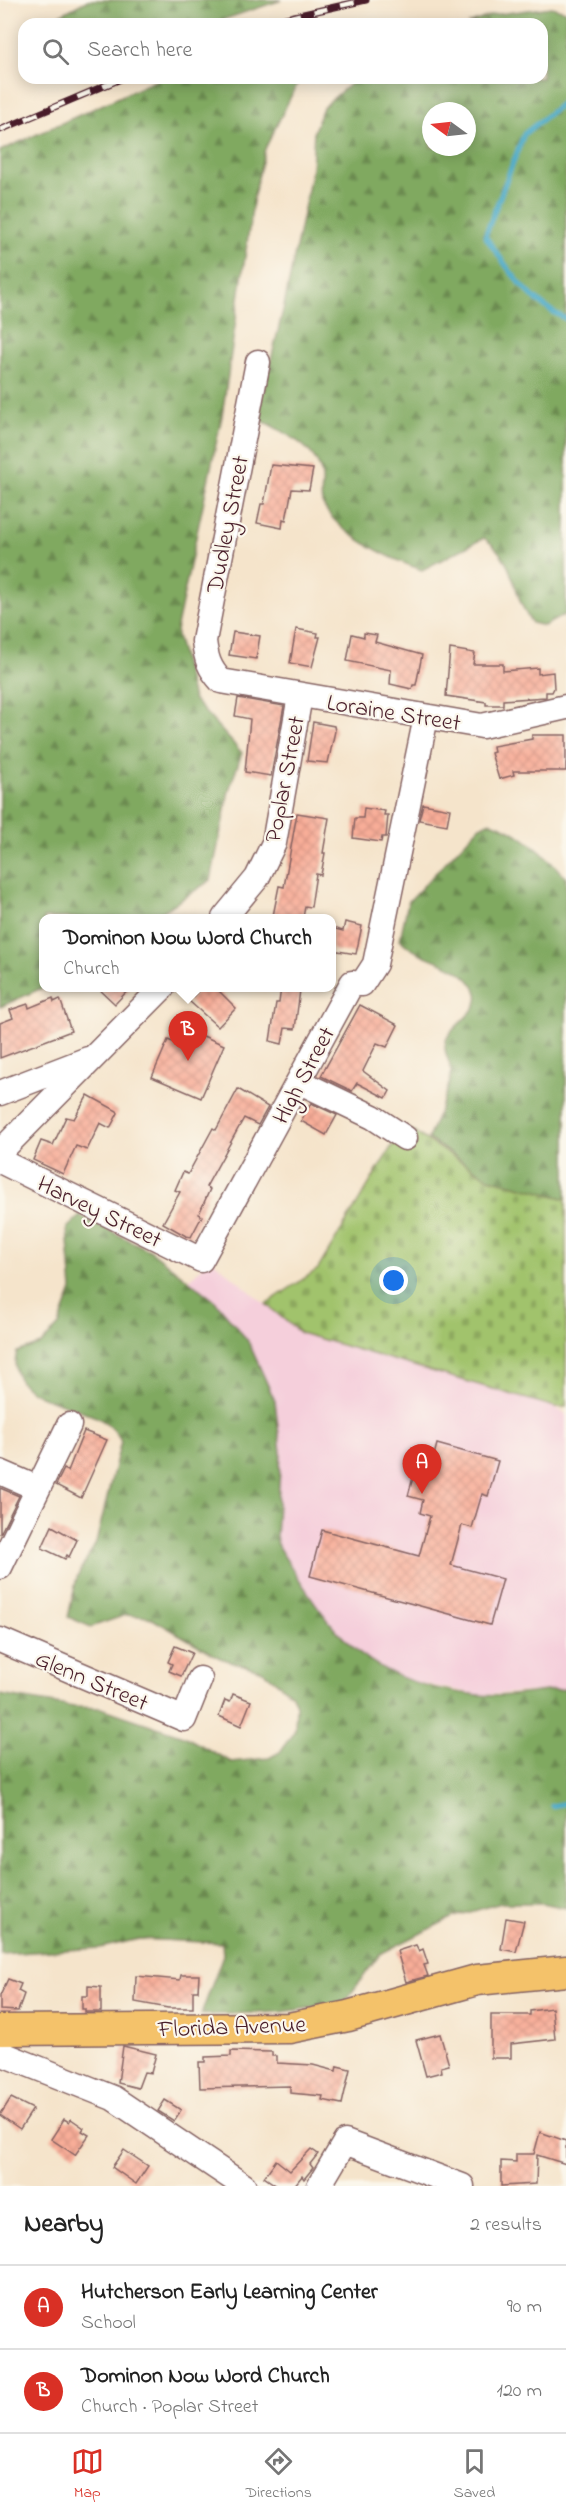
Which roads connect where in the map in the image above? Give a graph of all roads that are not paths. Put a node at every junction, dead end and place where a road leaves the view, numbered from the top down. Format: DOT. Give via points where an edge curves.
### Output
graph roads {
  1 [pos="258,362"];
  2 [pos="221,681"];
  3 [pos="300,696"];
  4 [pos="566,707"];
  5 [pos="426,717"];
  6 [pos="227,914"];
  7 [pos="342,981"];
  8 [pos="157,992"];
  9 [pos="96,1056"];
  10 [pos="300,1082"];
  11 [pos="0,1093"];
  12 [pos="405,1138"];
  13 [pos="0,1152"];
  14 [pos="0,1161"];
  15 [pos="201,1260"];
  16 [pos="69,1425"];
  17 [pos="0,1472"];
  18 [pos="37,1488"];
  19 [pos="0,1567"];
  20 [pos="0,1640"];
  21 [pos="200,1679"];
  22 [pos="566,1971"];
  23 [pos="0,2030"];
  24 [pos="0,2053"];
  25 [pos="244,2186"];
  26 [pos="319,2186"];
  27 [pos="462,2186"];
  1 -- 2 [label="street, Dudley Street" via="204,641 206,657"];
  2 -- 3 [label="street, Loraine Street"];
  3 -- 5 [label="street, Loraine Street"];
  3 -- 6 [label="street, Poplar Street" via="274,843 257,878"];
  4 -- 5 [label="street, Loraine Street" via="482,726"];
  5 -- 7 [label="street, High Street" via="375,964 362,984"];
  7 -- 10 [label="street, High Street"];
  8 -- 9 [label="street"];
  9 -- 11 [label="street"];
  9 -- 13 [label="street"];
  10 -- 12 [label="street" via="373,1117"];
  10 -- 15 [label="street, High Street"];
  14 -- 15 [label="street, Harvey Street"];
  16 -- 18 [label="street"];
  17 -- 18 [label="street"];
  18 -- 19 [label="street"];
  20 -- 21 [label="street, Glenn Street" via="184,1719"];
  22 -- 23 [label="main road, Florida Avenue" via="477,1980 289,2028"];
  24 -- 25 [label="street" via="112,2098"];
  26 -- 27 [label="street" via="345,2142"];
}
